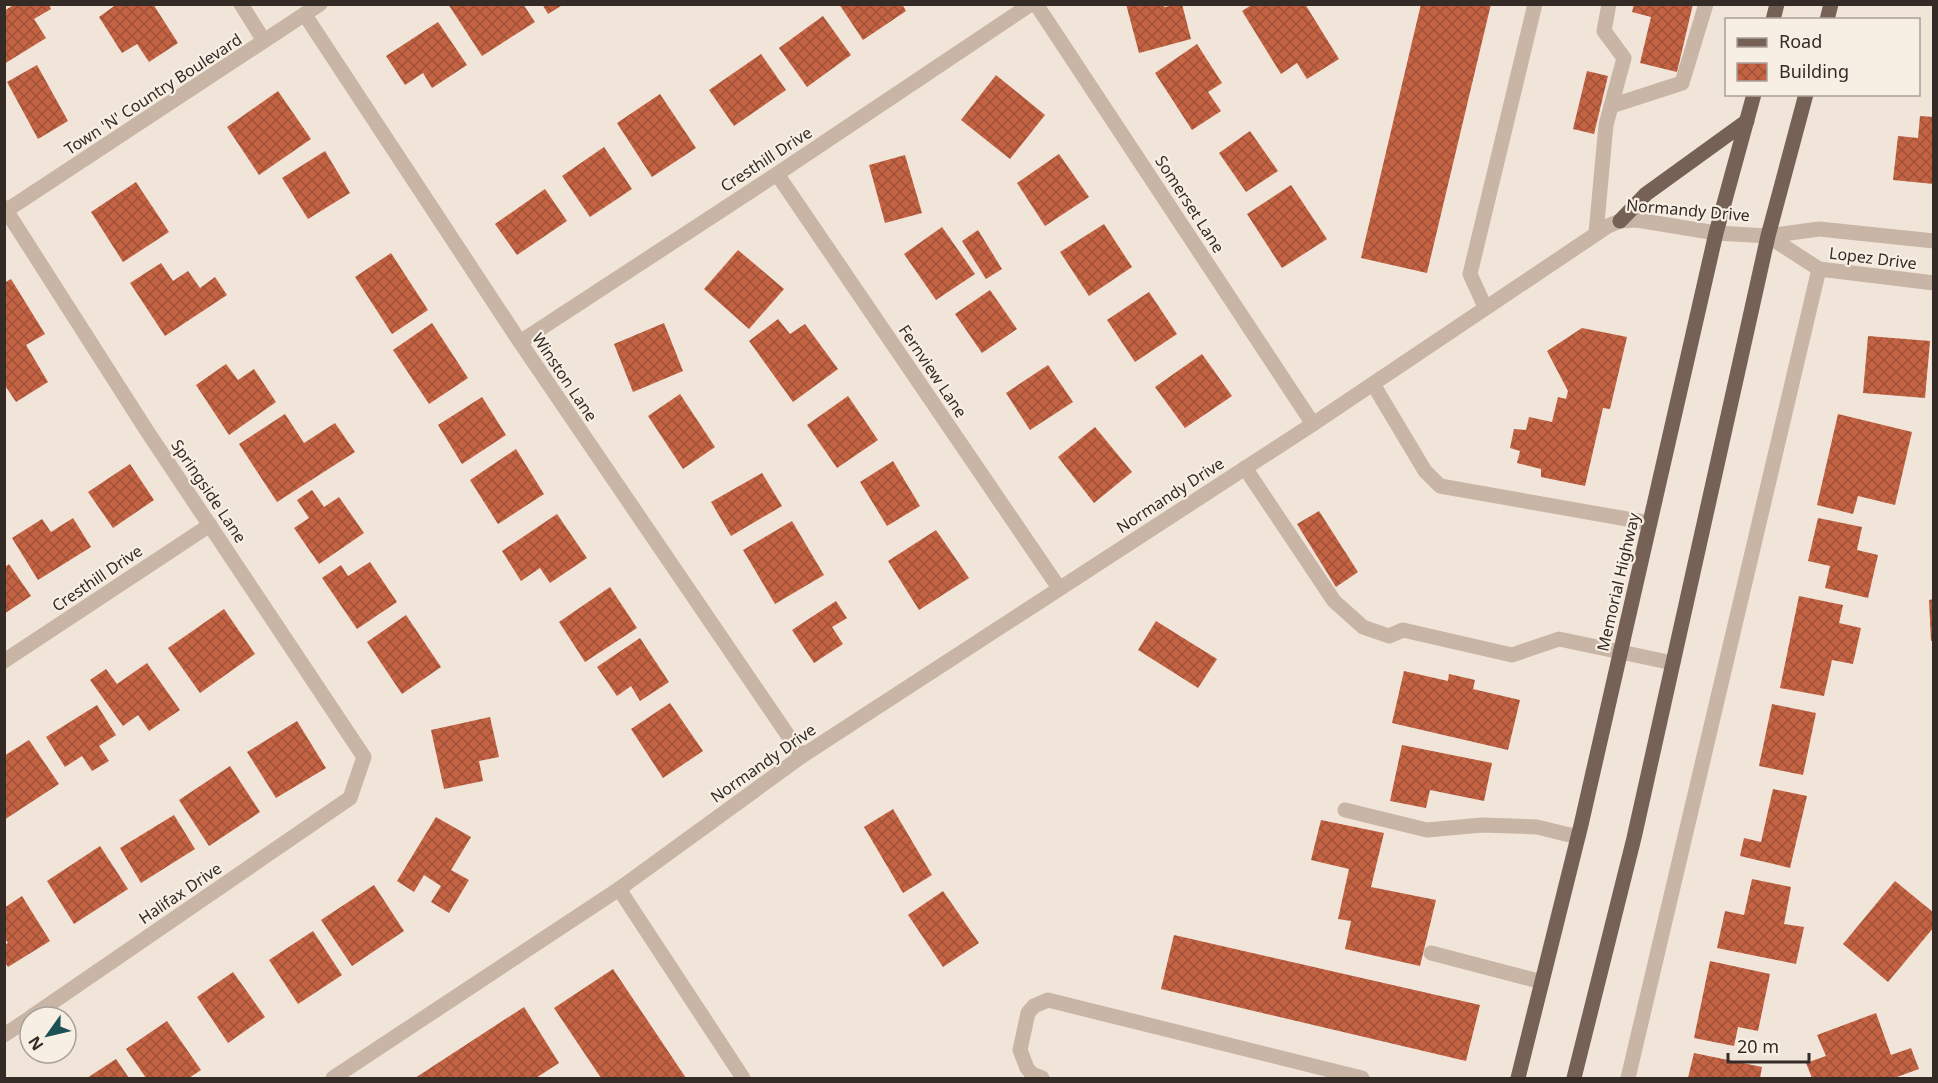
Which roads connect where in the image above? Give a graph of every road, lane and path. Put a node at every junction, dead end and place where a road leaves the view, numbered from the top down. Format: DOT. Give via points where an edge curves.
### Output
graph roads {
  1 [pos="241,4"];
  2 [pos="320,4"];
  3 [pos="1031,4"];
  4 [pos="1036,4"];
  5 [pos="1535,4"];
  6 [pos="1609,4"];
  7 [pos="1706,4"];
  8 [pos="305,15"];
  9 [pos="264,41"];
  10 [pos="1753,96"];
  11 [pos="1805,96"];
  12 [pos="1611,106"];
  13 [pos="1747,121"];
  14 [pos="777,174"];
  15 [pos="5,210"];
  16 [pos="1620,221"];
  17 [pos="1596,232"];
  18 [pos="1716,232"];
  19 [pos="1768,236"];
  20 [pos="1934,241"];
  21 [pos="1819,270"];
  22 [pos="1934,283"];
  23 [pos="1485,307"];
  24 [pos="519,342"];
  25 [pos="1373,384"];
  26 [pos="1313,424"];
  27 [pos="1245,468"];
  28 [pos="1650,523"];
  29 [pos="210,525"];
  30 [pos="1059,588"];
  31 [pos="1621,651"];
  32 [pos="4,661"];
  33 [pos="1673,663"];
  34 [pos="802,756"];
  35 [pos="350,798"];
  36 [pos="1345,810"];
  37 [pos="1578,837"];
  38 [pos="619,889"];
  39 [pos="1431,953"];
  40 [pos="1542,982"];
  41 [pos="48,1005"];
  42 [pos="18,1025"];
  43 [pos="4,1035"];
  44 [pos="333,1078"];
  45 [pos="743,1078"];
  46 [pos="1042,1078"];
  47 [pos="1362,1078"];
  48 [pos="1518,1078"];
  49 [pos="1574,1078"];
  50 [pos="1628,1078"];
  1 -- 9 [label="street"];
  2 -- 8 [label="street, Town 'N' Country Boulevard"];
  3 -- 14 [label="street, Cresthill Drive"];
  4 -- 26 [label="street, Somerset Lane"];
  5 -- 23 [label="street" via="1470,274"];
  6 -- 12 [label="street" via="1604,31 1624,58"];
  7 -- 12 [label="street" via="1682,83"];
  8 -- 9 [label="street, Town 'N' Country Boulevard"];
  8 -- 24 [label="street, Winston Lane"];
  9 -- 15 [label="street, Town 'N' Country Boulevard"];
  10 -- 13 [label="main road, Memorial Highway"];
  11 -- 19 [label="main road"];
  12 -- 17 [label="street"];
  13 -- 16 [label="main road" via="1646,194"];
  13 -- 18 [label="main road, Memorial Highway"];
  14 -- 24 [label="street, Cresthill Drive"];
  14 -- 30 [label="street, Fernview Lane"];
  15 -- 29 [label="street, Springside Lane"];
  16 -- 17 [label="street, Normandy Drive"];
  16 -- 18 [label="street, Normandy Drive"];
  17 -- 23 [label="street, Normandy Drive"];
  18 -- 19 [label="street, Normandy Drive"];
  18 -- 28 [label="main road, Memorial Highway"];
  19 -- 20 [label="street, Lopez Drive" via="1819,229"];
  19 -- 21 [label="street, Lopez Drive"];
  19 -- 33 [label="main road"];
  21 -- 22 [label="street, Lopez Drive"];
  21 -- 50 [label="street"];
  23 -- 25 [label="street, Normandy Drive"];
  24 -- 34 [label="street, Winston Lane"];
  25 -- 26 [label="street, Normandy Drive"];
  25 -- 28 [label="street" via="1425,471 1440,486"];
  26 -- 27 [label="street, Normandy Drive"];
  27 -- 30 [label="street, Normandy Drive"];
  27 -- 31 [label="street" via="1334,601 1363,627 1389,636 1403,630 1512,655 1559,639"];
  28 -- 31 [label="main road, Memorial Highway"];
  29 -- 32 [label="street, Cresthill Drive"];
  29 -- 35 [label="street, Springside Lane" via="364,756"];
  30 -- 34 [label="street, Normandy Drive"];
  31 -- 33 [label="street"];
  31 -- 37 [label="main road, Memorial Highway"];
  33 -- 49 [label="main road"];
  34 -- 38 [label="street, Normandy Drive"];
  35 -- 41 [label="street, Halifax Drive"];
  36 -- 37 [label="street" via="1427,830 1482,825 1537,827"];
  37 -- 40 [label="main road, Memorial Highway"];
  38 -- 44 [label="street, Normandy Drive"];
  38 -- 45 [label="street"];
  39 -- 40 [label="street"];
  40 -- 48 [label="main road, Memorial Highway"];
  42 -- 43 [label="street, Halifax Drive"];
  46 -- 47 [label="street" via="1027,1068 1020,1050 1028,1013 1048,1000"];
}
